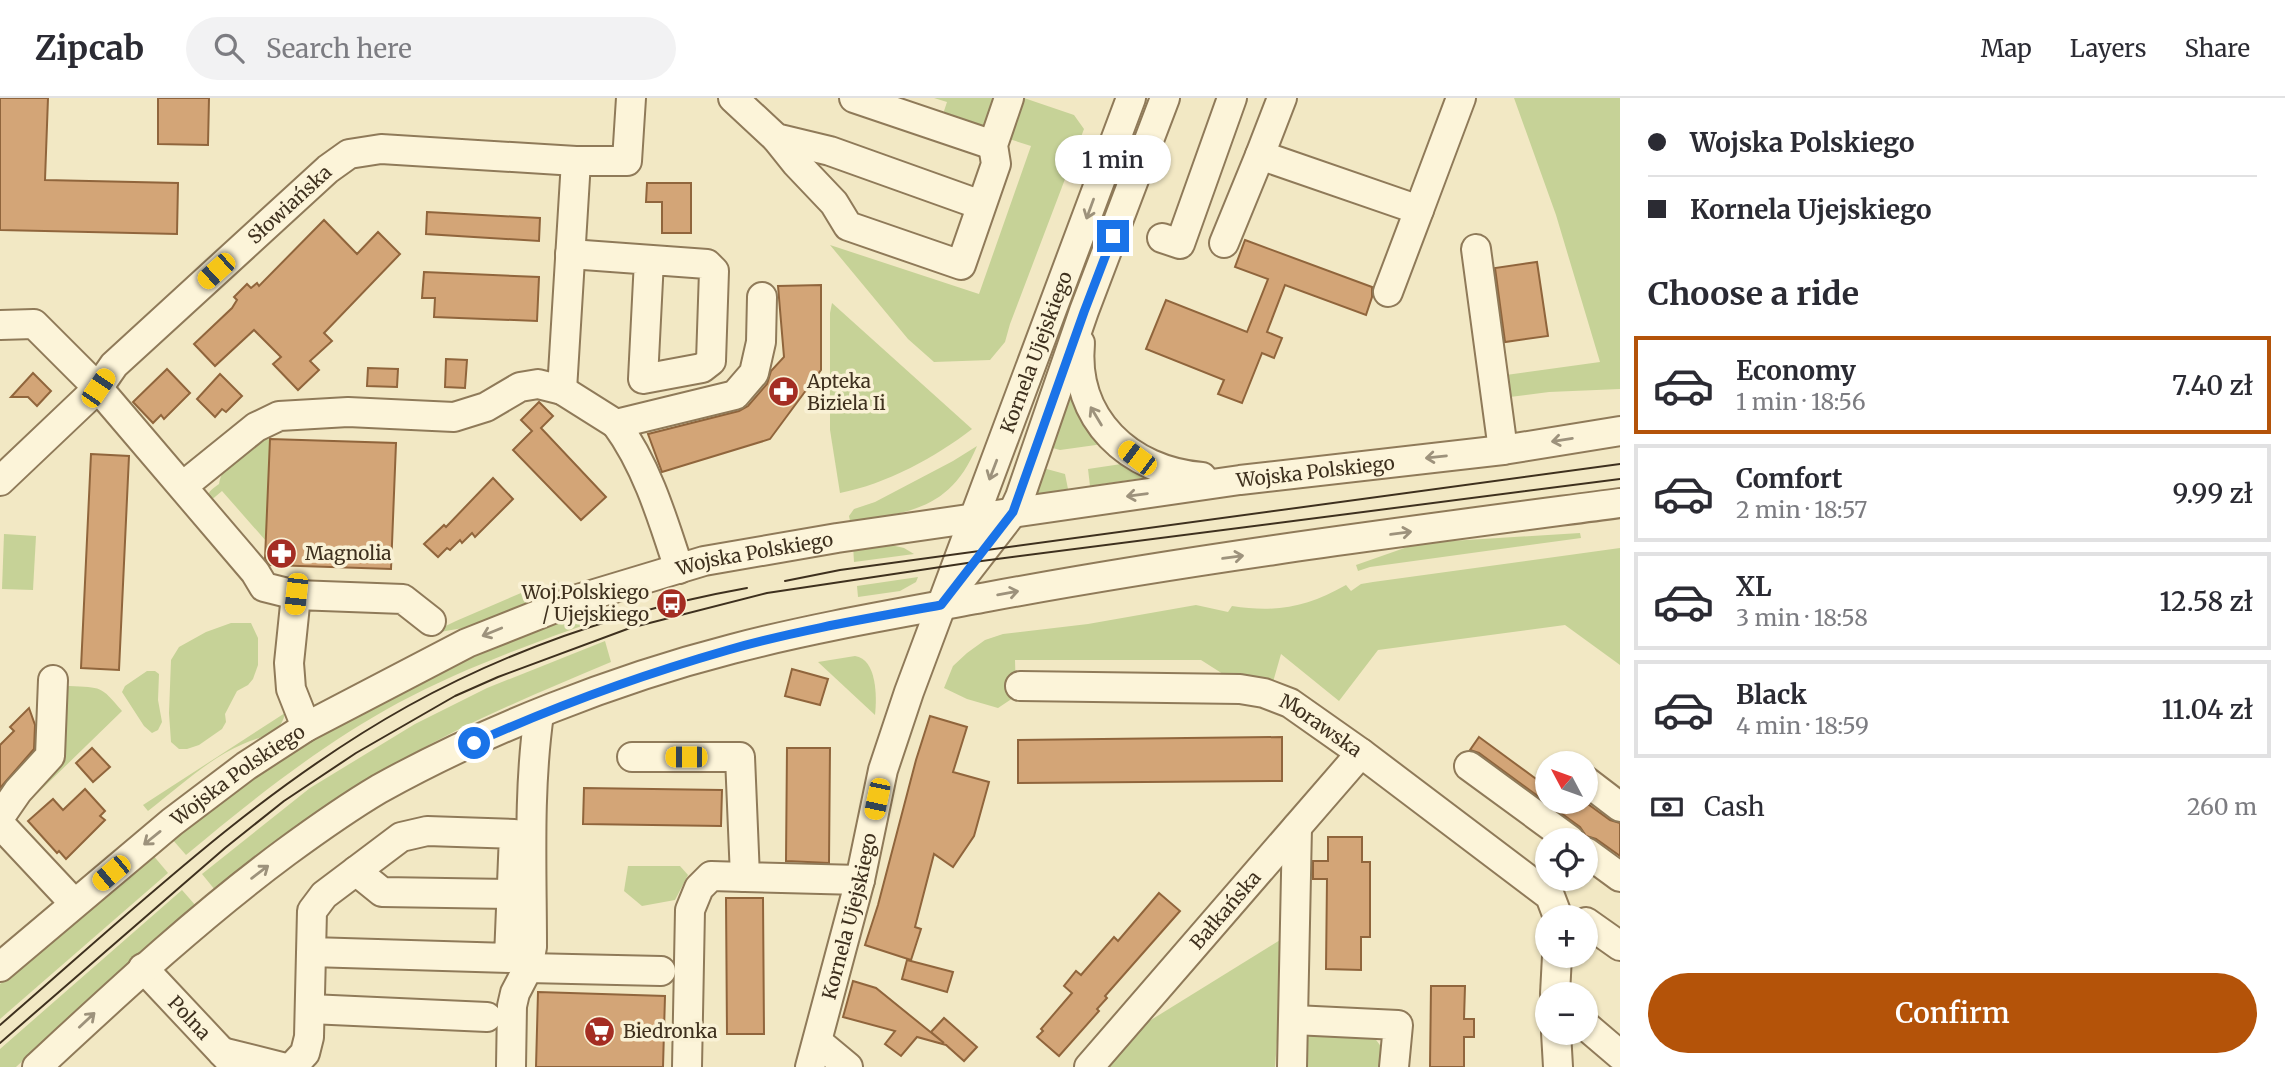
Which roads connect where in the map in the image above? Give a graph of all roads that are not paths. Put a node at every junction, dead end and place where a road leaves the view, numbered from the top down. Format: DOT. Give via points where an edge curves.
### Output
graph roads {
  1 [pos="631,98"];
  2 [pos="733,98"];
  3 [pos="854,98"];
  4 [pos="1009,98"];
  5 [pos="1130,98"];
  6 [pos="1232,98"];
  7 [pos="1282,98"];
  8 [pos="1461,98"];
  9 [pos="1163,104"];
  10 [pos="776,138"];
  11 [pos="993,145"];
  12 [pos="1260,155"];
  13 [pos="576,161"];
  14 [pos="981,205"];
  15 [pos="1419,210"];
  16 [pos="1162,238"];
  17 [pos="1224,243"];
  18 [pos="1476,249"];
  19 [pos="570,254"];
  20 [pos="649,260"];
  21 [pos="1388,292"];
  22 [pos="762,297"];
  23 [pos="1084,312"];
  24 [pos="0,325"];
  25 [pos="98,388"];
  26 [pos="562,390"];
  27 [pos="616,424"];
  28 [pos="1620,430"];
  29 [pos="1503,450"];
  30 [pos="1240,480"];
  31 [pos="0,481"];
  32 [pos="183,486"];
  33 [pos="1620,503"];
  34 [pos="1013,512"];
  35 [pos="975,517"];
  36 [pos="679,569"];
  37 [pos="296,594"];
  38 [pos="941,605"];
  39 [pos="431,621"];
  40 [pos="53,680"];
  41 [pos="1020,687"];
  42 [pos="539,714"];
  43 [pos="306,727"];
  44 [pos="1362,753"];
  45 [pos="632,757"];
  46 [pos="1469,766"];
  47 [pos="1598,790"];
  48 [pos="1620,807"];
  49 [pos="0,817"];
  50 [pos="0,824"];
  51 [pos="1297,827"];
  52 [pos="1554,828"];
  53 [pos="1598,861"];
  54 [pos="356,871"];
  55 [pos="745,877"];
  56 [pos="1620,877"];
  57 [pos="860,880"];
  58 [pos="511,894"];
  59 [pos="74,903"];
  60 [pos="1553,905"];
  61 [pos="1598,931"];
  62 [pos="1620,946"];
  63 [pos="311,951"];
  64 [pos="0,967"];
  65 [pos="144,968"];
  66 [pos="528,968"];
  67 [pos="661,971"];
  68 [pos="310,1009"];
  69 [pos="487,1017"];
  70 [pos="1294,1020"];
  71 [pos="1598,1036"];
  72 [pos="1557,1045"];
  73 [pos="814,1055"];
  74 [pos="1620,1055"];
  75 [pos="229,1059"];
  76 [pos="37,1067"];
  77 [pos="282,1067"];
  78 [pos="292,1067"];
  79 [pos="511,1067"];
  80 [pos="688,1067"];
  81 [pos="848,1067"];
  82 [pos="1089,1067"];
  83 [pos="1292,1067"];
  84 [pos="1394,1067"];
  85 [pos="1558,1067"];
  1 -- 13 [label="street, Słowiańska" via="627,162"];
  2 -- 10 [label="street"];
  3 -- 11 [label="street"];
  4 -- 11 [label="street"];
  5 -- 9 [label="street"];
  5 -- 35 [label="street, Kornela Ujejskiego, one-way"];
  6 -- 16 [label="street" via="1180,244"];
  7 -- 12 [label="street"];
  8 -- 15 [label="street"];
  9 -- 23 [label="street, Kornela Ujejskiego"];
  10 -- 14 [label="street" via="830,151"];
  10 -- 14 [label="street" via="848,226 948,261 961,265"];
  11 -- 14 [label="street" via="996,164"];
  12 -- 15 [label="street"];
  12 -- 17 [label="street"];
  13 -- 19 [label="street"];
  13 -- 25 [label="street, Słowiańska" via="382,149 349,154 114,365"];
  15 -- 21 [label="street"];
  18 -- 29 [label="street"];
  19 -- 20 [label="street"];
  19 -- 26 [label="street"];
  22 -- 27 [label="street" via="761,342 754,373 735,395"];
  30 -- 23 [label="street, one-way" via="1175,474 1137,458 1112,439 1093,413 1080,376"];
  23 -- 34 [label="street, Kornela Ujejskiego"];
  24 -- 25 [label="street" via="34,324"];
  25 -- 31 [label="street, Słowiańska"];
  25 -- 32 [label="street"];
  26 -- 27 [label="street"];
  26 -- 32 [label="street" via="538,384 520,387 486,407 454,417 348,412 279,416 256,427"];
  27 -- 36 [label="street" via="661,510"];
  28 -- 29 [label="street, Wojska Polskiego, one-way"];
  29 -- 30 [label="street, Wojska Polskiego, one-way"];
  30 -- 34 [label="street, Wojska Polskiego, one-way"];
  32 -- 37 [label="street" via="264,587"];
  38 -- 33 [label="street, one-way" via="1094,577"];
  34 -- 35 [label="street, Wojska Polskiego"];
  34 -- 38 [label="street, Kornela Ujejskiego"];
  35 -- 36 [label="street, Wojska Polskiego" via="736,555"];
  35 -- 38 [label="street, Kornela Ujejskiego"];
  36 -- 43 [label="street, Wojska Polskiego, one-way" via="579,599 485,635"];
  37 -- 39 [label="street" via="403,599"];
  37 -- 43 [label="street" via="289,663 291,689"];
  38 -- 42 [label="street" via="730,649"];
  38 -- 57 [label="street, Kornela Ujejskiego" via="883,770"];
  40 -- 49 [label="street" via="50,756"];
  41 -- 44 [label="street, Morawska" via="1264,693 1290,703"];
  65 -- 42 [label="street, one-way" via="208,912 375,792"];
  42 -- 66 [label="street"];
  43 -- 59 [label="street, Wojska Polskiego, one-way" via="172,822"];
  44 -- 51 [label="street, Bałkańska"];
  44 -- 60 [label="street, Morawska"];
  45 -- 55 [label="street" via="740,757"];
  46 -- 52 [label="street"];
  47 -- 48 [label="street"];
  50 -- 59 [label="street"];
  51 -- 70 [label="street"];
  51 -- 82 [label="street, Bałkańska"];
  53 -- 56 [label="street"];
  54 -- 58 [label="street" via="382,892"];
  54 -- 58 [label="street" via="401,837 427,831 514,834"];
  54 -- 63 [label="street" via="324,895 312,911"];
  55 -- 57 [label="street"];
  55 -- 80 [label="street" via="711,876 699,888 690,910"];
  57 -- 73 [label="street, Kornela Ujejskiego"];
  58 -- 63 [label="street" via="509,958"];
  59 -- 64 [label="street, Wojska Polskiego"];
  61 -- 62 [label="street"];
  63 -- 68 [label="street"];
  65 -- 75 [label="street, Polna"];
  76 -- 65 [label="street, one-way"];
  66 -- 67 [label="street"];
  66 -- 79 [label="street" via="512,1006"];
  68 -- 69 [label="street"];
  68 -- 78 [label="street" via="305,1053"];
  70 -- 83 [label="street"];
  70 -- 84 [label="street" via="1398,1025"];
  71 -- 74 [label="street"];
  72 -- 85 [label="street"];
  73 -- 81 [label="street"];
  75 -- 77 [label="street"];
}
